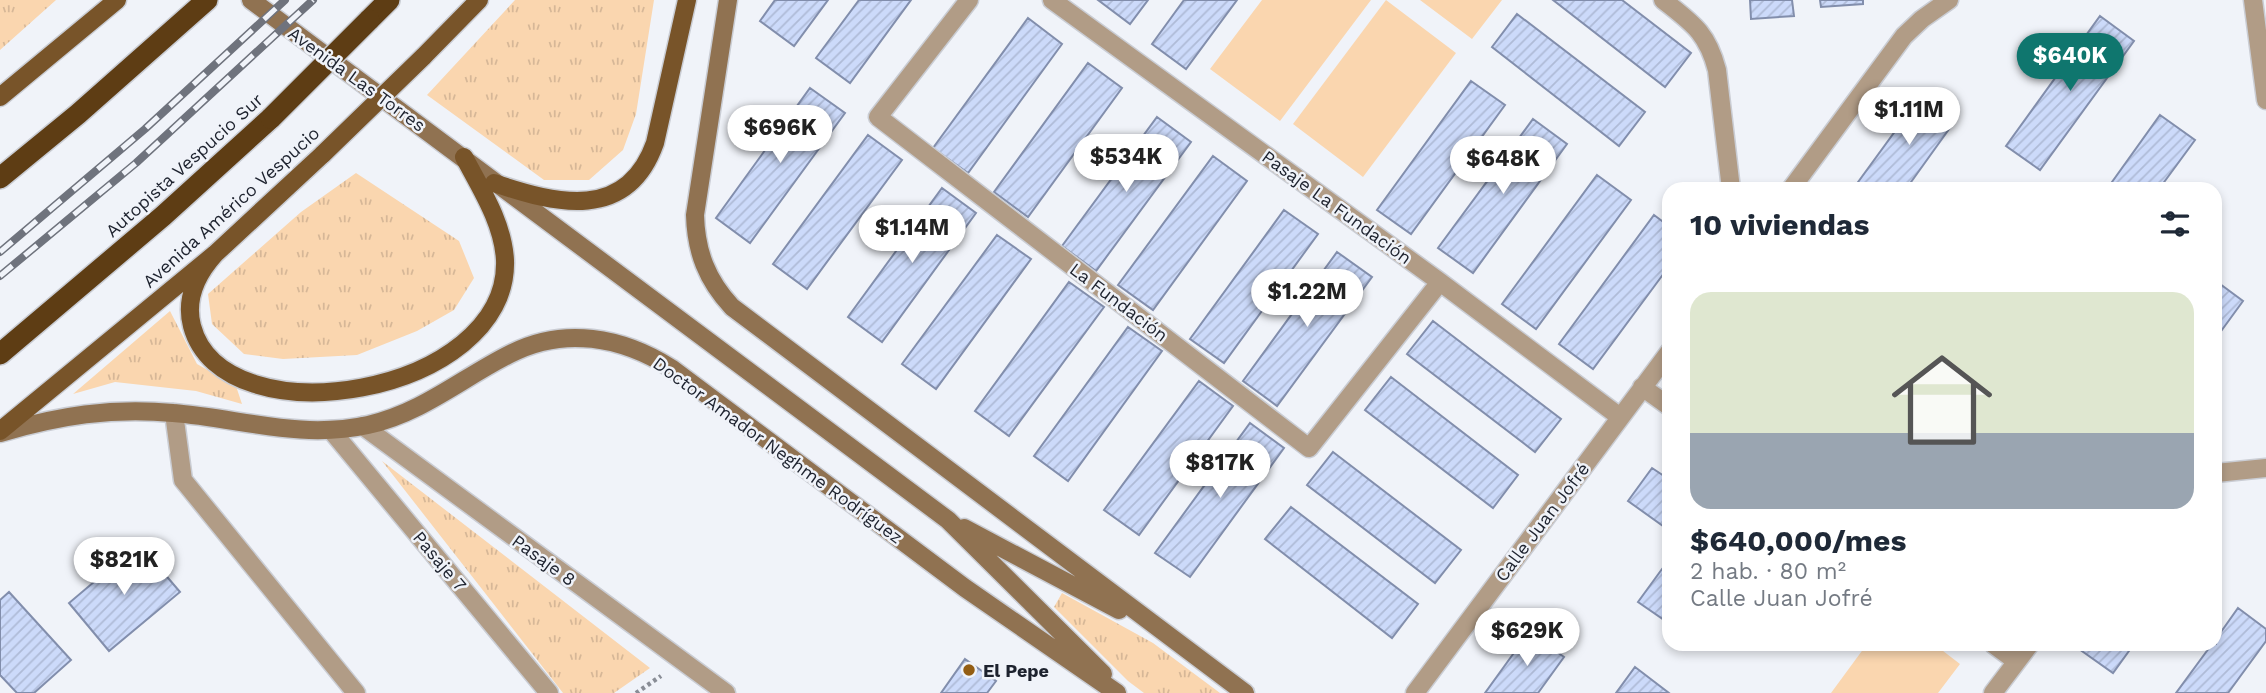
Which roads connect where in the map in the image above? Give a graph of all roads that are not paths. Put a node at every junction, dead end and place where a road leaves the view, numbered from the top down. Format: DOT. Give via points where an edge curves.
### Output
graph roads {
  1 [pos="117,0"];
  2 [pos="207,0"];
  3 [pos="251,0"];
  4 [pos="389,0"];
  5 [pos="479,0"];
  6 [pos="687,0"];
  7 [pos="729,0"];
  8 [pos="969,0"];
  9 [pos="1052,0"];
  10 [pos="1662,0"];
  11 [pos="1949,0"];
  12 [pos="2253,0"];
  13 [pos="0,97"];
  14 [pos="2266,100"];
  15 [pos="464,157"];
  16 [pos="0,178"];
  17 [pos="1730,182"];
  18 [pos="1796,182"];
  19 [pos="494,183"];
  20 [pos="215,254"];
  21 [pos="1440,282"];
  22 [pos="0,354"];
  23 [pos="1662,361"];
  24 [pos="1642,387"];
  25 [pos="1662,401"];
  26 [pos="174,413"];
  27 [pos="1620,417"];
  28 [pos="363,426"];
  29 [pos="331,430"];
  30 [pos="0,432"];
  31 [pos="2266,468"];
  32 [pos="2222,473"];
  33 [pos="948,520"];
  34 [pos="1177,643"];
  35 [pos="2002,651"];
  36 [pos="2025,651"];
  37 [pos="2016,662"];
  38 [pos="356,693"];
  39 [pos="549,693"];
  40 [pos="726,693"];
  41 [pos="1120,693"];
  42 [pos="1245,693"];
  43 [pos="1415,693"];
  44 [pos="1993,693"];
  1 -- 13 [label="main road"];
  2 -- 16 [label="highway"];
  3 -- 15 [label="street, Avenida Las Torres"];
  4 -- 22 [label="highway, Autopista Vespucio Sur, bridge" via="271,118"];
  5 -- 20 [label="main road, Avenida Américo Vespucio, bridge"];
  6 -- 19 [label="main road" via="655,143 631,182 607,196 578,202 536,197"];
  7 -- 34 [label="street, Doctor Amador Neghme Rodríguez" via="696,197 697,244 712,282 732,307"];
  8 -- 21 [label="street, La Fundación" via="878,117 1310,448"];
  9 -- 21 [label="street, Pasaje La Fundación"];
  10 -- 17 [label="street" via="1703,34 1712,52"];
  11 -- 18 [label="street" via="1904,36"];
  12 -- 14 [label="street"];
  15 -- 19 [label="street, Doctor Amador Neghme Rodríguez"];
  15 -- 20 [label="main road" via="500,234 503,282 493,307 471,337 440,359 397,379 353,390 303,392 261,385 223,368 198,341 189,311 200,273"];
  19 -- 33 [label="street, Doctor Amador Neghme Rodríguez"];
  20 -- 30 [label="main road, Avenida Américo Vespucio"];
  21 -- 27 [label="street, Pasaje La Fundación"];
  23 -- 24 [label="street, Calle Juan Jofré"];
  24 -- 25 [label="street"];
  24 -- 27 [label="street, Calle Juan Jofré"];
  26 -- 29 [label="street, Doctor Amador Neghme Rodríguez" via="264,428"];
  26 -- 30 [label="street, Doctor Amador Neghme Rodríguez" via="93,413"];
  26 -- 38 [label="street" via="183,480"];
  27 -- 43 [label="street, Calle Juan Jofré"];
  28 -- 29 [label="street, Doctor Amador Neghme Rodríguez"];
  28 -- 40 [label="street, Pasaje 8"];
  28 -- 41 [label="street, Doctor Amador Neghme Rodríguez" via="416,409 533,345 581,337 629,346 671,369 965,588"];
  29 -- 39 [label="street, Pasaje 7"];
  31 -- 32 [label="street"];
  33 -- 34 [label="street, Doctor Amador Neghme Rodríguez"];
  33 -- 41 [label="street, Doctor Amador Neghme Rodríguez"];
  34 -- 42 [label="street, Doctor Amador Neghme Rodríguez"];
  35 -- 37 [label="street"];
  36 -- 37 [label="street"];
  37 -- 44 [label="street"];
}
